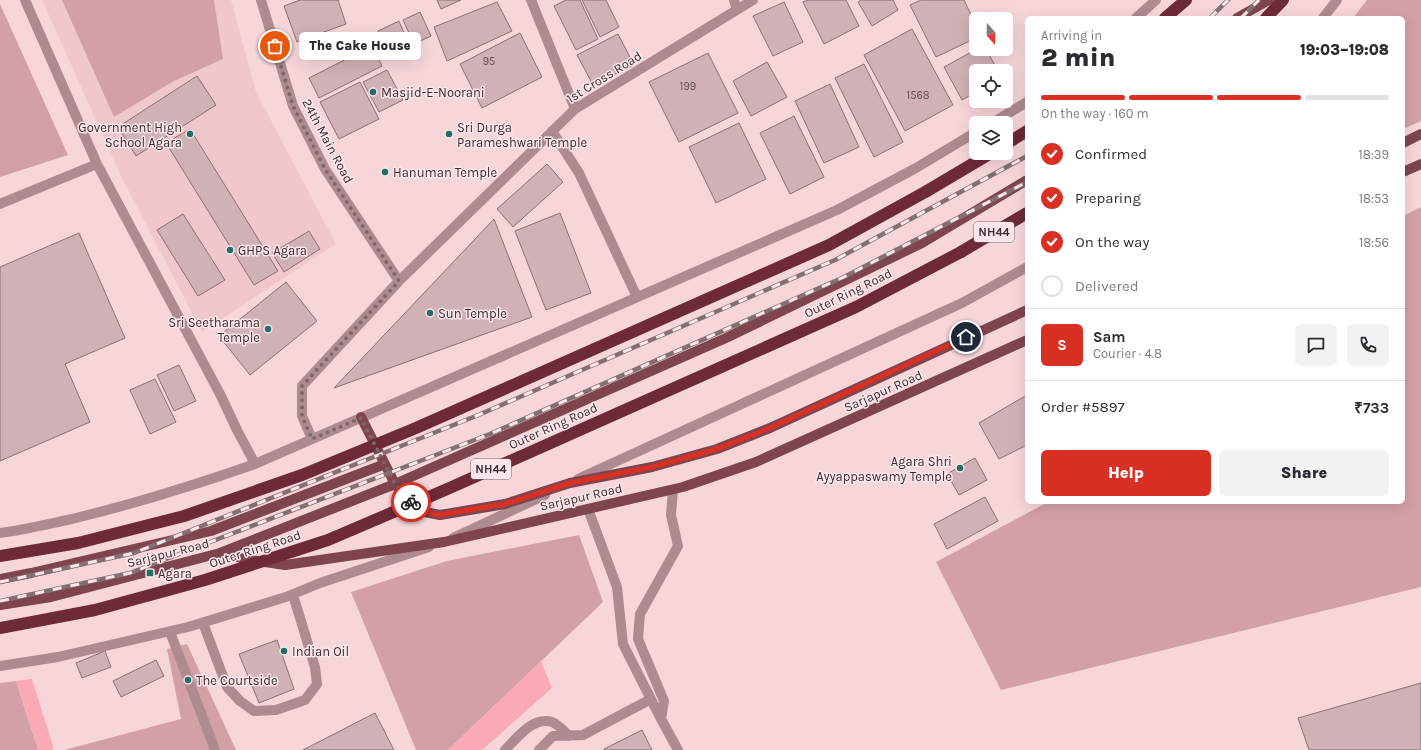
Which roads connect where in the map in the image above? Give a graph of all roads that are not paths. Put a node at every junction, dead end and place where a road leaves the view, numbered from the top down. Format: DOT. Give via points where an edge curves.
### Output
graph roads {
  1 [pos="25,0"];
  2 [pos="261,0"];
  3 [pos="530,0"];
  4 [pos="753,0"];
  5 [pos="1156,0"];
  6 [pos="1186,0"];
  7 [pos="1269,0"];
  8 [pos="1283,0"];
  9 [pos="1337,0"];
  10 [pos="736,5"];
  11 [pos="1138,16"];
  12 [pos="1168,16"];
  13 [pos="1241,16"];
  14 [pos="1268,16"];
  15 [pos="1325,16"];
  16 [pos="1025,103"];
  17 [pos="575,109"];
  18 [pos="1004,116"];
  19 [pos="552,131"];
  20 [pos="1025,132"];
  21 [pos="1421,134"];
  22 [pos="969,136"];
  23 [pos="1013,140"];
  24 [pos="1405,142"];
  25 [pos="979,160"];
  26 [pos="98,164"];
  27 [pos="1421,164"];
  28 [pos="1405,171"];
  29 [pos="1025,181"];
  30 [pos="0,204"];
  31 [pos="1025,214"];
  32 [pos="1025,267"];
  33 [pos="399,281"];
  34 [pos="637,297"];
  35 [pos="1025,311"];
  36 [pos="1025,341"];
  37 [pos="361,418"];
  38 [pos="312,439"];
  39 [pos="255,464"];
  40 [pos="385,464"];
  41 [pos="570,483"];
  42 [pos="395,484"];
  43 [pos="673,490"];
  44 [pos="588,509"];
  45 [pos="0,533"];
  46 [pos="444,542"];
  47 [pos="220,553"];
  48 [pos="0,556"];
  49 [pos="0,579"];
  50 [pos="293,595"];
  51 [pos="0,605"];
  52 [pos="203,623"];
  53 [pos="0,628"];
  54 [pos="170,632"];
  55 [pos="0,666"];
  56 [pos="651,699"];
  57 [pos="661,718"];
  58 [pos="570,736"];
  59 [pos="215,750"];
  60 [pos="505,750"];
  61 [pos="540,750"];
  62 [pos="678,750"];
  1 -- 26 [label="street"];
  2 -- 33 [label="street, 24th Main Road" via="293,106 325,169"];
  3 -- 17 [label="street"];
  4 -- 10 [label="street, 1st Cross Road"];
  5 -- 11 [label="street"];
  6 -- 12 [label="highway"];
  7 -- 13 [label="main road"];
  8 -- 14 [label="highway"];
  9 -- 15 [label="street"];
  10 -- 17 [label="street, 1st Cross Road"];
  16 -- 18 [label="street"];
  17 -- 19 [label="street, 1st Cross Road"];
  19 -- 33 [label="street, 1st Cross Road"];
  19 -- 34 [label="street" via="579,173"];
  20 -- 23 [label="highway"];
  21 -- 24 [label="main road"];
  22 -- 34 [label="street" via="837,210"];
  25 -- 48 [label="highway, bridge" via="829,245 416,428 302,475 184,516 78,543"];
  26 -- 30 [label="street"];
  26 -- 39 [label="street"];
  27 -- 28 [label="main road"];
  29 -- 42 [label="main road, Outer Ring Road" via="922,243 726,338"];
  31 -- 53 [label="highway, Outer Ring Road / NH44, bridge" via="961,252 856,307 328,540 190,584 95,610"];
  32 -- 41 [label="street" via="962,303"];
  33 -- 38 [label="street, 1st Cross Road" via="302,386 302,416"];
  34 -- 37 [label="street"];
  35 -- 41 [label="main road, Sarjapur Road" via="770,428 717,449 652,467"];
  36 -- 43 [label="main road, Sarjapur Road" via="756,462"];
  37 -- 38 [label="street"];
  37 -- 40 [label="main road, Sarjapur Road"];
  38 -- 39 [label="street"];
  39 -- 45 [label="street" via="123,507"];
  40 -- 42 [label="main road, Sarjapur Road"];
  40 -- 49 [label="main road" via="211,531"];
  41 -- 42 [label="main road, Sarjapur Road" via="505,504 440,515 420,511"];
  41 -- 46 [label="street"];
  42 -- 47 [label="main road, Outer Ring Road"];
  43 -- 44 [label="main road, Sarjapur Road"];
  43 -- 57 [label="street" via="671,515 678,546 640,614 638,639 664,701"];
  44 -- 46 [label="main road, Sarjapur Road"];
  44 -- 56 [label="street" via="617,587 623,644"];
  46 -- 47 [label="main road, Sarjapur Road" via="285,564"];
  46 -- 50 [label="street"];
  47 -- 51 [label="main road, Sarjapur Road" via="51,597"];
  50 -- 52 [label="street"];
  50 -- 52 [label="street" via="315,667 317,684 305,700 276,710 254,711 227,687"];
  52 -- 54 [label="street"];
  54 -- 55 [label="street" via="58,658"];
  54 -- 59 [label="street"];
  56 -- 57 [label="street"];
  56 -- 58 [label="street" via="583,735"];
  57 -- 62 [label="street"];
  58 -- 60 [label="street" via="552,722 537,722"];
  58 -- 61 [label="street" via="554,736"];
}
